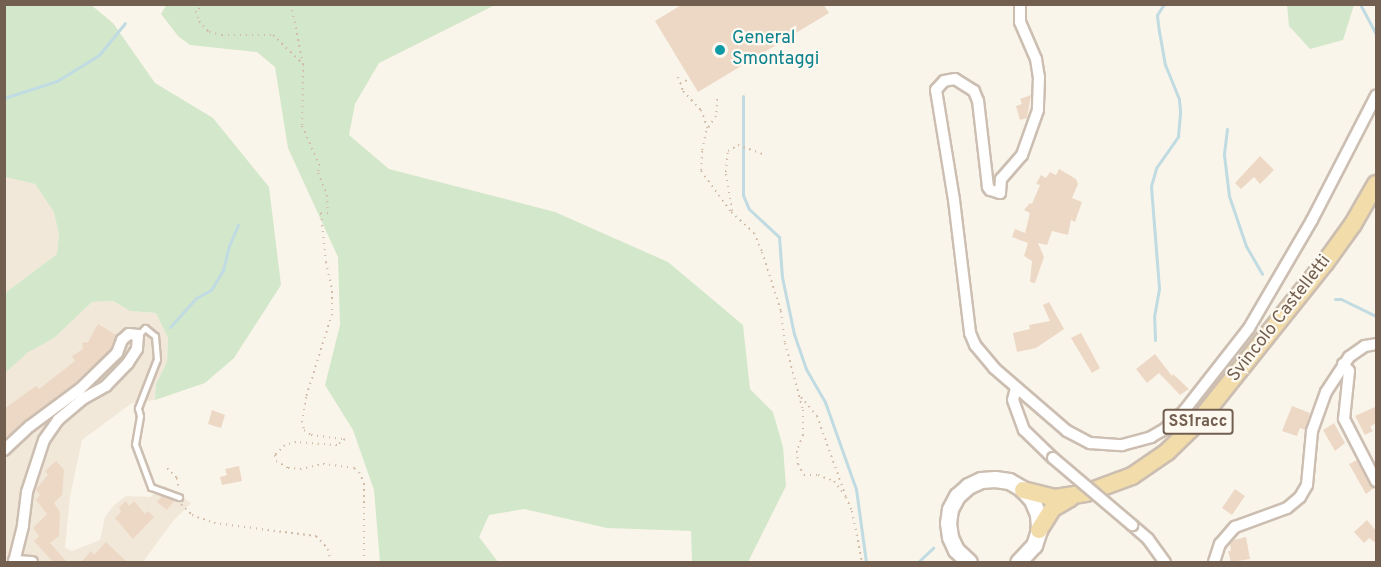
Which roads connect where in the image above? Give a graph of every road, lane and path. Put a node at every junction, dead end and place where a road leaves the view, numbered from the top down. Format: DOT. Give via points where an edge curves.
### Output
graph roads {
  1 [pos="204,4"];
  2 [pos="291,4"];
  3 [pos="1020,4"];
  4 [pos="303,64"];
  5 [pos="678,77"];
  6 [pos="690,78"];
  7 [pos="680,84"];
  8 [pos="1377,96"];
  9 [pos="717,99"];
  10 [pos="708,129"];
  11 [pos="765,155"];
  12 [pos="1377,184"];
  13 [pos="733,213"];
  14 [pos="138,335"];
  15 [pos="1377,344"];
  16 [pos="1343,364"];
  17 [pos="1016,388"];
  18 [pos="800,396"];
  19 [pos="4,450"];
  20 [pos="167,468"];
  21 [pos="1377,481"];
  22 [pos="1023,490"];
  23 [pos="1079,495"];
  24 [pos="179,497"];
  25 [pos="846,497"];
  26 [pos="1039,530"];
  27 [pos="959,556"];
  28 [pos="14,562"];
  29 [pos="32,562"];
  30 [pos="331,562"];
  31 [pos="364,562"];
  32 [pos="861,562"];
  33 [pos="969,562"];
  34 [pos="1018,562"];
  35 [pos="1165,562"];
  36 [pos="1214,562"];
  1 -- 4 [label="path" via="196,11 209,32 273,35"];
  2 -- 4 [label="path"];
  3 -- 17 [label="street" via="1020,22 1036,59 1038,110 1022,155 1001,179 1000,193 988,187 974,91 955,79 944,81 936,90 970,333 989,362"];
  4 -- 31 [label="path" via="302,126 319,164 318,173 327,195 328,213 321,213 332,314 302,421 304,430 311,435 345,439 337,445 296,442 285,445 275,455 276,461 288,468 323,464 359,472 364,483"];
  5 -- 7 [label="path"];
  6 -- 7 [label="path"];
  7 -- 10 [label="path" via="701,110"];
  8 -- 17 [label="street" via="1249,328 1184,411 1165,429 1122,446 1090,443 1067,431"];
  9 -- 10 [label="path" via="716,116"];
  10 -- 13 [label="path" via="701,171"];
  11 -- 13 [label="path" via="738,145 728,151 726,172"];
  12 -- 23 [label="main road, Svincolo Castelletti / SS1racc" via="1340,243 1198,422 1167,452 1132,476"];
  13 -- 18 [label="path" via="753,233 771,274"];
  14 -- 19 [label="street" via="129,334 122,340 117,353 80,389"];
  14 -- 24 [label="lane" via="145,328 155,336 157,359 138,408 135,444 151,487"];
  14 -- 28 [label="street" via="137,349 128,363 106,386 58,420 44,440 27,492"];
  15 -- 16 [label="street" via="1357,351"];
  16 -- 21 [label="street" via="1348,371 1344,419"];
  16 -- 36 [label="street" via="1317,412 1308,484 1300,497 1287,508 1235,527 1220,544"];
  17 -- 35 [label="street, bridge" via="1013,400 1024,430 1148,539"];
  18 -- 25 [label="path" via="817,416"];
  18 -- 25 [label="path" via="803,435 797,451 798,464 804,475 834,481"];
  20 -- 24 [label="path" via="177,478"];
  22 -- 23 [label="main road, SS1racc" via="1055,498"];
  22 -- 26 [label="street" via="1038,514"];
  22 -- 27 [label="street" via="995,478 968,486 957,496 948,523"];
  23 -- 26 [label="main road, SS1racc" via="1053,508"];
  24 -- 30 [label="path" via="192,514 214,523 316,536 328,549"];
  25 -- 32 [label="path"];
  26 -- 34 [label="street" via="1034,545"];
  27 -- 33 [label="street"];
  28 -- 29 [label="street"];
}
